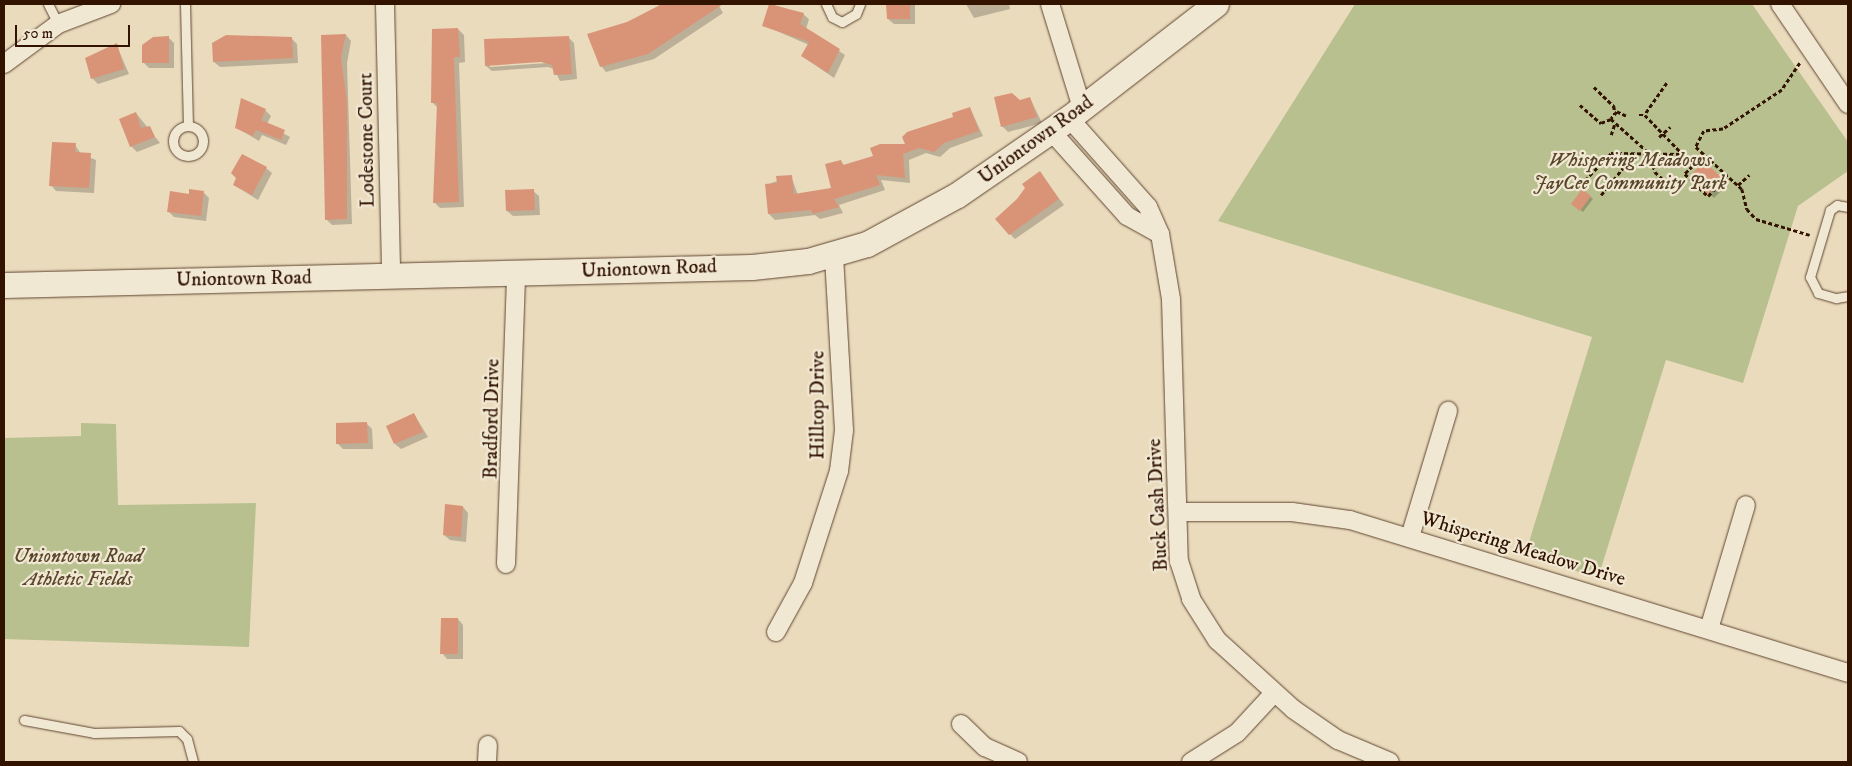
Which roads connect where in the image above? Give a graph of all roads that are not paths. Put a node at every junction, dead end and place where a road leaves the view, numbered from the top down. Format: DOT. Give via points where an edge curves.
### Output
graph roads {
  1 [pos="48,4"];
  2 [pos="111,4"];
  3 [pos="185,4"];
  4 [pos="385,4"];
  5 [pos="826,4"];
  6 [pos="860,4"];
  7 [pos="1050,4"];
  8 [pos="1216,4"];
  9 [pos="1780,4"];
  10 [pos="58,24"];
  11 [pos="4,64"];
  12 [pos="1848,104"];
  13 [pos="1067,119"];
  14 [pos="188,125"];
  15 [pos="1848,207"];
  16 [pos="834,254"];
  17 [pos="516,274"];
  18 [pos="391,276"];
  19 [pos="4,284"];
  20 [pos="1848,296"];
  21 [pos="1448,411"];
  22 [pos="1746,505"];
  23 [pos="1178,512"];
  24 [pos="1410,537"];
  25 [pos="506,564"];
  26 [pos="1709,629"];
  27 [pos="776,632"];
  28 [pos="1848,673"];
  29 [pos="1274,693"];
  30 [pos="24,720"];
  31 [pos="961,724"];
  32 [pos="194,762"];
  33 [pos="1018,762"];
  34 [pos="1191,762"];
  35 [pos="1390,762"];
  1 -- 10 [label="lane"];
  2 -- 10 [label="street"];
  3 -- 14 [label="lane"];
  4 -- 18 [label="street, Lodestone Court"];
  5 -- 6 [label="lane" via="832,18 842,22 856,14"];
  7 -- 13 [label="street"];
  8 -- 13 [label="main road, Uniontown Road"];
  9 -- 12 [label="street"];
  10 -- 11 [label="street"];
  13 -- 16 [label="main road, Uniontown Road" via="928,212 867,244"];
  13 -- 23 [label="street, Buck Cash Drive" via="1127,216 1160,234 1171,299"];
  15 -- 20 [label="lane" via="1838,205 1830,210 1810,277 1818,293 1836,298"];
  16 -- 17 [label="main road, Uniontown Road" via="752,266"];
  16 -- 27 [label="street, Hilltop Drive" via="844,430 840,470 803,583"];
  17 -- 18 [label="main road, Uniontown Road"];
  17 -- 25 [label="street, Bradford Drive"];
  18 -- 19 [label="main road, Uniontown Road"];
  21 -- 24 [label="street"];
  22 -- 26 [label="street"];
  23 -- 24 [label="street, Whispering Meadow Drive" via="1321,515"];
  23 -- 29 [label="street, Buck Cash Drive" via="1180,561 1202,620 1234,659"];
  24 -- 26 [label="street, Whispering Meadow Drive"];
  26 -- 28 [label="street, Whispering Meadow Drive"];
  29 -- 34 [label="street" via="1237,733"];
  29 -- 35 [label="street, Buck Cash Drive" via="1338,740"];
  30 -- 32 [label="lane" via="94,733 179,731 187,739"];
  31 -- 33 [label="street" via="985,747"];
}
